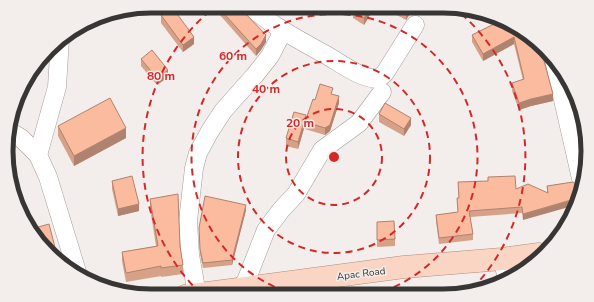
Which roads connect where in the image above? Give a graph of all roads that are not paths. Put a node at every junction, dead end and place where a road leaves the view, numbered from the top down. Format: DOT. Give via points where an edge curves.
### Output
graph roads {
  1 [pos="259,13"];
  2 [pos="415,25"];
  3 [pos="282,31"];
  4 [pos="59,48"];
  5 [pos="557,72"];
  6 [pos="382,92"];
  7 [pos="14,133"];
  8 [pos="38,154"];
  9 [pos="579,171"];
  10 [pos="531,258"];
  11 [pos="76,267"];
  12 [pos="504,269"];
  13 [pos="240,288"];
  14 [pos="191,289"];
  15 [pos="233,289"];
  1 -- 3 [label="street"];
  2 -- 3 [label="street" via="393,63 378,79 353,71"];
  3 -- 14 [label="street" via="270,56 223,111 198,152 188,221"];
  4 -- 8 [label="street" via="57,87"];
  5 -- 9 [label="street"];
  6 -- 13 [label="street" via="359,123 322,150 296,194 266,230 246,281"];
  7 -- 8 [label="street"];
  8 -- 11 [label="street" via="48,177"];
  10 -- 12 [label="main road, Apac Road"];
  12 -- 13 [label="main road, Apac Road" via="404,267"];
  13 -- 15 [label="main road, Apac Road"];
}
